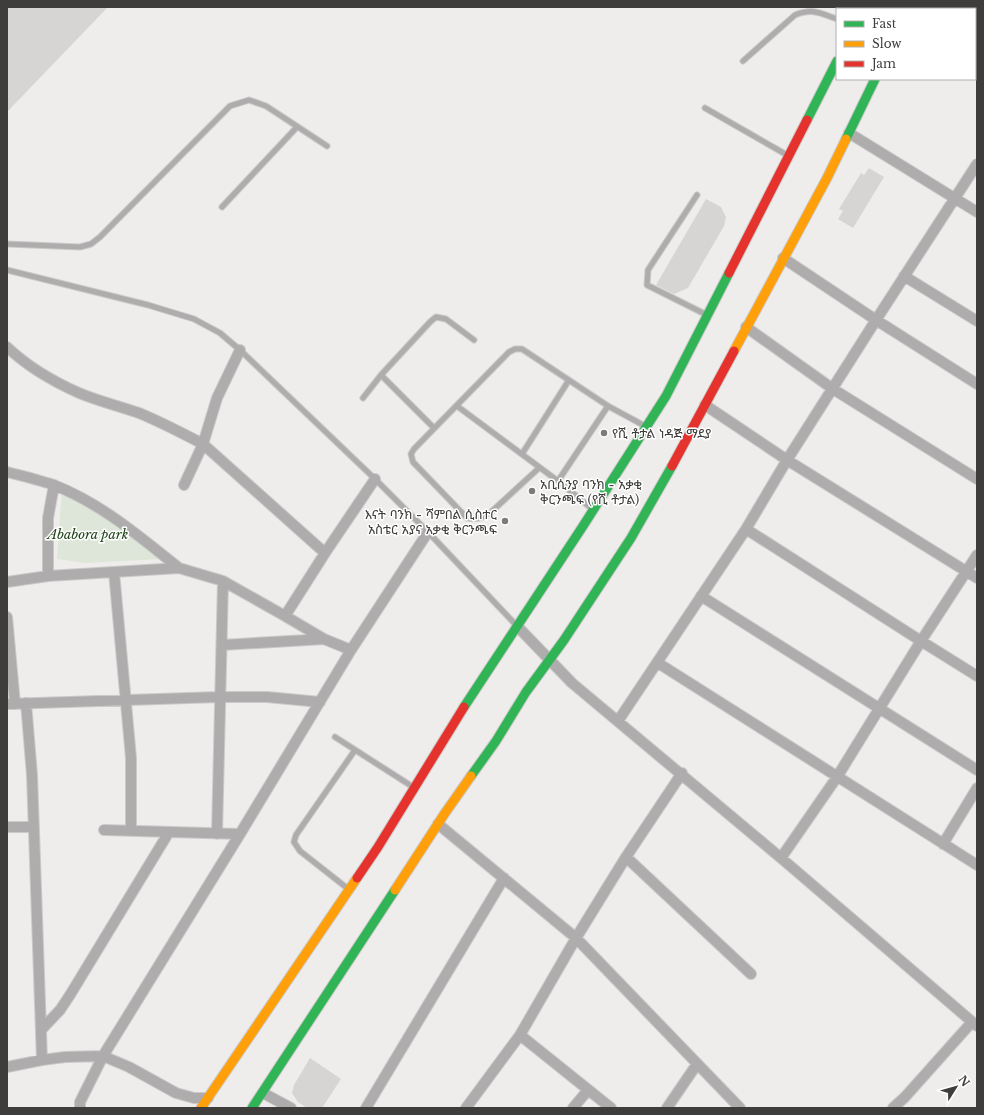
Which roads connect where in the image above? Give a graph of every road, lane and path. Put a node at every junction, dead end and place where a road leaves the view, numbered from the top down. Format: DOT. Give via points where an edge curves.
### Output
graph roads {
  1 [pos="836,19"];
  2 [pos="743,62"];
  3 [pos="836,63"];
  4 [pos="875,80"];
  5 [pos="705,108"];
  6 [pos="297,127"];
  7 [pos="849,133"];
  8 [pos="326,146"];
  9 [pos="788,156"];
  10 [pos="976,167"];
  11 [pos="697,195"];
  12 [pos="954,197"];
  13 [pos="222,207"];
  14 [pos="977,212"];
  15 [pos="7,244"];
  16 [pos="783,258"];
  17 [pos="7,270"];
  18 [pos="904,276"];
  19 [pos="706,315"];
  20 [pos="876,320"];
  21 [pos="977,321"];
  22 [pos="746,327"];
  23 [pos="474,340"];
  24 [pos="7,347"];
  25 [pos="240,350"];
  26 [pos="381,375"];
  27 [pos="569,380"];
  28 [pos="977,384"];
  29 [pos="833,389"];
  30 [pos="363,398"];
  31 [pos="705,405"];
  32 [pos="457,406"];
  33 [pos="608,406"];
  34 [pos="646,426"];
  35 [pos="434,428"];
  36 [pos="203,444"];
  37 [pos="522,454"];
  38 [pos="787,460"];
  39 [pos="539,468"];
  40 [pos="7,472"];
  41 [pos="375,479"];
  42 [pos="977,479"];
  43 [pos="558,481"];
  44 [pos="54,485"];
  45 [pos="184,485"];
  46 [pos="593,510"];
  47 [pos="746,528"];
  48 [pos="428,532"];
  49 [pos="325,553"];
  50 [pos="977,555"];
  51 [pos="179,568"];
  52 [pos="114,572"];
  53 [pos="966,572"];
  54 [pos="48,576"];
  55 [pos="977,578"];
  56 [pos="223,581"];
  57 [pos="7,582"];
  58 [pos="701,596"];
  59 [pos="285,616"];
  60 [pos="7,617"];
  61 [pos="517,626"];
  62 [pos="324,639"];
  63 [pos="921,642"];
  64 [pos="222,645"];
  65 [pos="351,650"];
  66 [pos="550,660"];
  67 [pos="658,663"];
  68 [pos="977,676"];
  69 [pos="220,697"];
  70 [pos="126,701"];
  71 [pos="320,702"];
  72 [pos="11,704"];
  73 [pos="26,704"];
  74 [pos="880,708"];
  75 [pos="618,721"];
  76 [pos="335,737"];
  77 [pos="355,750"];
  78 [pos="977,770"];
  79 [pos="682,774"];
  80 [pos="837,777"];
  81 [pos="414,788"];
  82 [pos="977,788"];
  83 [pos="438,824"];
  84 [pos="7,827"];
  85 [pos="34,827"];
  86 [pos="104,830"];
  87 [pos="131,831"];
  88 [pos="169,832"];
  89 [pos="217,834"];
  90 [pos="240,834"];
  91 [pos="943,844"];
  92 [pos="626,858"];
  93 [pos="781,858"];
  94 [pos="977,865"];
  95 [pos="504,878"];
  96 [pos="349,890"];
  97 [pos="576,938"];
  98 [pos="751,974"];
  99 [pos="975,1024"];
  100 [pos="41,1030"];
  101 [pos="520,1035"];
  102 [pos="103,1056"];
  103 [pos="42,1060"];
  104 [pos="697,1064"];
  105 [pos="7,1067"];
  106 [pos="588,1090"];
  107 [pos="263,1093"];
  108 [pos="208,1098"];
  109 [pos="80,1108"];
  110 [pos="201,1108"];
  111 [pos="252,1108"];
  112 [pos="291,1108"];
  113 [pos="366,1108"];
  114 [pos="466,1108"];
  115 [pos="573,1108"];
  116 [pos="611,1108"];
  117 [pos="667,1108"];
  118 [pos="740,1108"];
  119 [pos="893,1108"];
  1 -- 2 [label="lane" via="817,11 805,11 795,15"];
  3 -- 9 [label="main road"];
  4 -- 7 [label="main road"];
  5 -- 9 [label="lane"];
  6 -- 8 [label="lane"];
  6 -- 13 [label="lane"];
  6 -- 15 [label="lane" via="266,106 249,100 230,106 100,238 91,244 80,247"];
  7 -- 12 [label="street"];
  7 -- 16 [label="main road"];
  9 -- 19 [label="main road"];
  10 -- 12 [label="street"];
  11 -- 19 [label="lane" via="648,270 647,285"];
  12 -- 14 [label="street"];
  12 -- 18 [label="street"];
  16 -- 20 [label="street"];
  16 -- 22 [label="main road"];
  17 -- 25 [label="lane" via="194,319 220,333"];
  18 -- 20 [label="street"];
  18 -- 21 [label="street"];
  19 -- 34 [label="main road" via="666,396"];
  20 -- 28 [label="street"];
  20 -- 29 [label="street"];
  22 -- 29 [label="street"];
  22 -- 31 [label="main road"];
  23 -- 26 [label="lane" via="446,319 436,317"];
  24 -- 36 [label="street" via="48,378 79,393 139,413"];
  25 -- 36 [label="street" via="217,398"];
  25 -- 41 [label="lane"];
  26 -- 30 [label="lane"];
  26 -- 35 [label="lane"];
  27 -- 32 [label="lane" via="522,349 515,349 509,352"];
  27 -- 33 [label="lane"];
  27 -- 37 [label="lane"];
  29 -- 38 [label="street"];
  29 -- 42 [label="street"];
  31 -- 38 [label="street"];
  31 -- 66 [label="main road" via="631,538"];
  32 -- 35 [label="lane"];
  32 -- 37 [label="lane"];
  33 -- 34 [label="lane"];
  33 -- 43 [label="lane"];
  34 -- 46 [label="main road"];
  35 -- 39 [label="lane" via="411,454 414,462 468,518 475,520 490,513"];
  36 -- 45 [label="street"];
  36 -- 49 [label="street"];
  37 -- 39 [label="lane"];
  38 -- 47 [label="street"];
  38 -- 53 [label="street"];
  39 -- 43 [label="lane"];
  40 -- 44 [label="street"];
  41 -- 48 [label="lane"];
  41 -- 49 [label="street"];
  43 -- 46 [label="lane"];
  44 -- 51 [label="street" via="117,519"];
  44 -- 54 [label="street" via="48,518"];
  46 -- 61 [label="main road"];
  47 -- 58 [label="street"];
  47 -- 63 [label="street"];
  48 -- 61 [label="lane"];
  48 -- 65 [label="street"];
  49 -- 59 [label="street"];
  50 -- 53 [label="street"];
  51 -- 52 [label="street"];
  51 -- 56 [label="street"];
  52 -- 54 [label="street"];
  52 -- 70 [label="street"];
  53 -- 55 [label="street"];
  53 -- 63 [label="street"];
  54 -- 57 [label="street"];
  56 -- 59 [label="street"];
  56 -- 64 [label="street"];
  58 -- 67 [label="street"];
  58 -- 74 [label="street"];
  59 -- 62 [label="street"];
  60 -- 72 [label="street"];
  61 -- 66 [label="street"];
  61 -- 81 [label="main road"];
  62 -- 64 [label="street"];
  62 -- 65 [label="street"];
  63 -- 68 [label="street"];
  63 -- 74 [label="street"];
  64 -- 69 [label="street"];
  65 -- 71 [label="street"];
  66 -- 75 [label="street" via="572,683"];
  66 -- 83 [label="main road"];
  67 -- 75 [label="street"];
  67 -- 80 [label="street"];
  69 -- 70 [label="street"];
  69 -- 71 [label="street" via="267,697"];
  69 -- 89 [label="street"];
  70 -- 73 [label="street"];
  70 -- 87 [label="street" via="131,758"];
  71 -- 90 [label="street"];
  72 -- 73 [label="street"];
  73 -- 85 [label="street"];
  74 -- 78 [label="street"];
  74 -- 80 [label="street"];
  75 -- 79 [label="street"];
  76 -- 77 [label="lane"];
  77 -- 81 [label="lane"];
  77 -- 96 [label="lane" via="296,835 294,842 300,851"];
  79 -- 92 [label="street"];
  79 -- 93 [label="street"];
  80 -- 91 [label="street"];
  80 -- 93 [label="street"];
  81 -- 96 [label="main road"];
  82 -- 91 [label="street"];
  83 -- 95 [label="street"];
  83 -- 107 [label="main road"];
  84 -- 85 [label="street"];
  85 -- 100 [label="street"];
  86 -- 87 [label="street"];
  87 -- 88 [label="street"];
  88 -- 89 [label="street"];
  88 -- 100 [label="street" via="70,995"];
  89 -- 90 [label="street"];
  90 -- 102 [label="street"];
  91 -- 94 [label="street"];
  92 -- 97 [label="street"];
  92 -- 98 [label="street"];
  93 -- 99 [label="street"];
  95 -- 97 [label="street"];
  95 -- 113 [label="street"];
  96 -- 108 [label="main road"];
  97 -- 101 [label="street"];
  97 -- 104 [label="street"];
  99 -- 119 [label="street"];
  100 -- 103 [label="street"];
  101 -- 106 [label="street"];
  101 -- 114 [label="street"];
  102 -- 103 [label="street"];
  102 -- 108 [label="street" via="176,1093 194,1098"];
  102 -- 109 [label="street" via="80,1102"];
  103 -- 105 [label="street"];
  104 -- 117 [label="street"];
  104 -- 118 [label="street"];
  106 -- 115 [label="street"];
  106 -- 116 [label="street"];
  107 -- 111 [label="main road"];
  107 -- 112 [label="street"];
  108 -- 110 [label="main road"];
}
